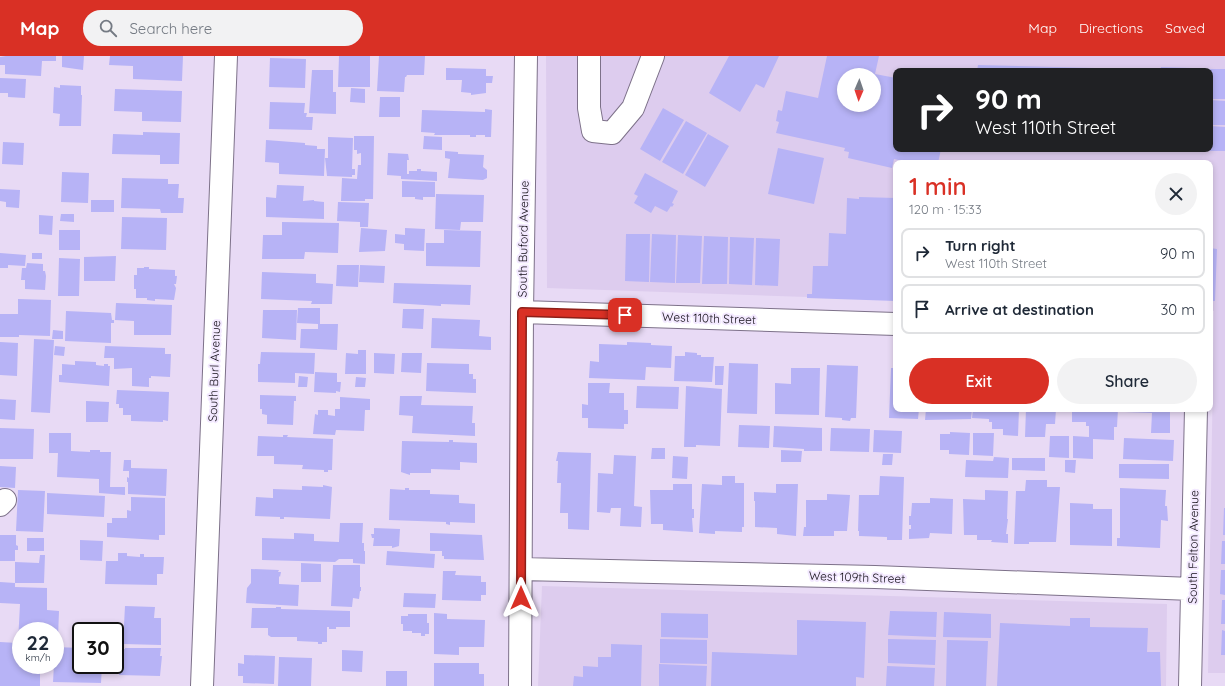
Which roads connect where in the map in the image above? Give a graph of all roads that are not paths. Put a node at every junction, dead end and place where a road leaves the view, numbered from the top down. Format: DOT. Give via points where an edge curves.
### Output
graph roads {
  1 [pos="226,56"];
  2 [pos="526,56"];
  3 [pos="589,56"];
  4 [pos="653,56"];
  5 [pos="522,312"];
  6 [pos="893,324"];
  7 [pos="1196,412"];
  8 [pos="521,569"];
  9 [pos="1192,589"];
  10 [pos="202,686"];
  11 [pos="520,686"];
  12 [pos="1190,686"];
  1 -- 10 [label="street, South Burl Avenue"];
  2 -- 5 [label="street, South Buford Avenue"];
  3 -- 4 [label="street" via="589,108 593,130 612,133 633,108"];
  5 -- 6 [label="street, West 110th Street"];
  5 -- 8 [label="street, South Buford Avenue"];
  7 -- 9 [label="street, South Felton Avenue"];
  8 -- 9 [label="street, West 109th Street" via="875,577"];
  8 -- 11 [label="street, South Buford Avenue"];
  9 -- 12 [label="street, South Felton Avenue"];
}
